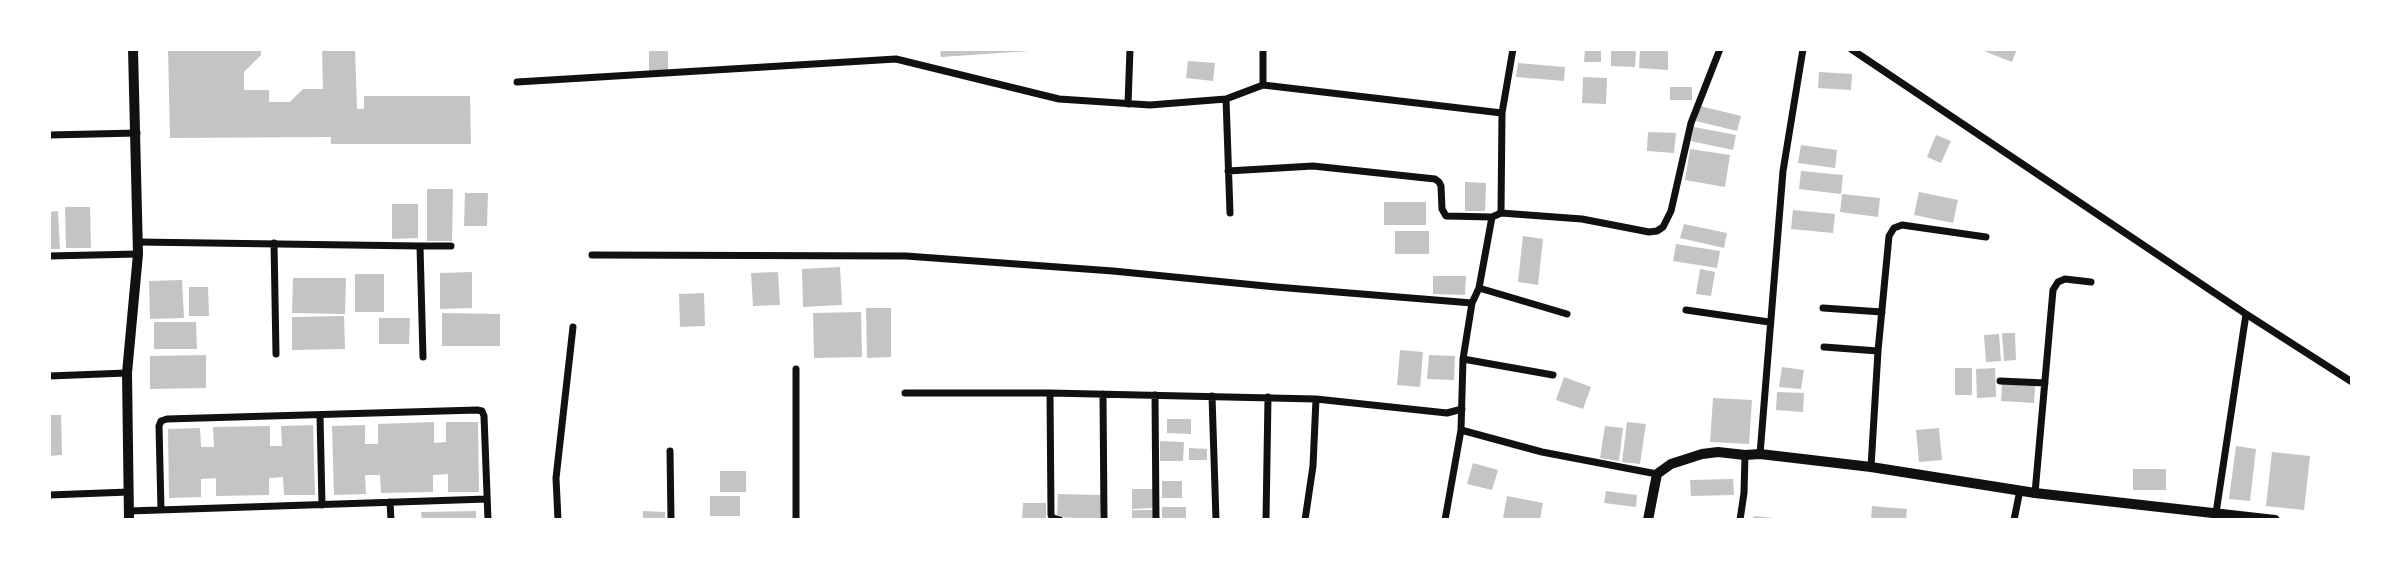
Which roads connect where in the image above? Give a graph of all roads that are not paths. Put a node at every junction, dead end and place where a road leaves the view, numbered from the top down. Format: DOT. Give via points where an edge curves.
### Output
graph roads {
  1 [pos="133,49"];
  2 [pos="896,49"];
  3 [pos="1130,49"];
  4 [pos="1263,49"];
  5 [pos="1513,49"];
  6 [pos="1720,49"];
  7 [pos="1803,49"];
  8 [pos="1851,49"];
  9 [pos="896,59"];
  10 [pos="517,82"];
  11 [pos="1263,85"];
  12 [pos="1226,99"];
  13 [pos="1128,104"];
  14 [pos="1502,113"];
  15 [pos="137,133"];
  16 [pos="49,135"];
  17 [pos="1228,171"];
  18 [pos="1501,213"];
  19 [pos="1230,214"];
  20 [pos="1492,218"];
  21 [pos="1986,237"];
  22 [pos="138,242"];
  23 [pos="274,243"];
  24 [pos="420,246"];
  25 [pos="451,246"];
  26 [pos="138,254"];
  27 [pos="592,255"];
  28 [pos="49,256"];
  29 [pos="2091,282"];
  30 [pos="1479,288"];
  31 [pos="1472,303"];
  32 [pos="1823,308"];
  33 [pos="1686,310"];
  34 [pos="1882,312"];
  35 [pos="1567,314"];
  36 [pos="2246,314"];
  37 [pos="1769,321"];
  38 [pos="573,327"];
  39 [pos="1824,347"];
  40 [pos="1878,351"];
  41 [pos="276,354"];
  42 [pos="423,357"];
  43 [pos="1463,359"];
  44 [pos="796,369"];
  45 [pos="127,373"];
  46 [pos="1553,375"];
  47 [pos="49,376"];
  48 [pos="2000,381"];
  49 [pos="2352,382"];
  50 [pos="2045,383"];
  51 [pos="905,394"];
  52 [pos="1050,394"];
  53 [pos="1103,394"];
  54 [pos="1155,396"];
  55 [pos="1212,397"];
  56 [pos="1268,397"];
  57 [pos="1316,399"];
  58 [pos="1462,409"];
  59 [pos="320,415"];
  60 [pos="1461,430"];
  61 [pos="670,451"];
  62 [pos="1760,454"];
  63 [pos="1745,455"];
  64 [pos="1871,467"];
  65 [pos="1657,474"];
  66 [pos="2020,490"];
  67 [pos="129,492"];
  68 [pos="2035,493"];
  69 [pos="49,495"];
  70 [pos="487,499"];
  71 [pos="390,502"];
  72 [pos="322,505"];
  73 [pos="161,510"];
  74 [pos="2216,513"];
  75 [pos="129,516"];
  76 [pos="391,520"];
  77 [pos="488,520"];
  78 [pos="558,520"];
  79 [pos="671,520"];
  80 [pos="796,520"];
  81 [pos="1060,520"];
  82 [pos="1104,520"];
  83 [pos="1156,520"];
  84 [pos="1216,520"];
  85 [pos="1266,520"];
  86 [pos="1305,520"];
  87 [pos="1445,520"];
  88 [pos="1648,520"];
  89 [pos="1740,520"];
  90 [pos="2014,520"];
  91 [pos="2275,520"];
  1 -- 15 [label="street"];
  2 -- 9 [label="street"];
  3 -- 13 [label="street"];
  4 -- 11 [label="street"];
  5 -- 14 [label="street"];
  6 -- 18 [label="street" via="1691,123 1671,211 1663,227 1649,232 1582,219"];
  7 -- 37 [label="street" via="1783,171"];
  8 -- 36 [label="street"];
  9 -- 10 [label="street"];
  9 -- 13 [label="street" via="1059,99"];
  11 -- 12 [label="street"];
  11 -- 14 [label="street"];
  12 -- 13 [label="street"];
  12 -- 17 [label="street"];
  14 -- 18 [label="street"];
  15 -- 16 [label="street"];
  15 -- 22 [label="street"];
  17 -- 19 [label="street"];
  17 -- 20 [label="street" via="1313,166 1435,179 1441,186 1446,216"];
  18 -- 20 [label="street"];
  20 -- 30 [label="street"];
  21 -- 34 [label="street" via="1902,225 1894,228 1889,236"];
  22 -- 23 [label="street"];
  22 -- 26 [label="street"];
  23 -- 24 [label="street"];
  23 -- 41 [label="street"];
  24 -- 25 [label="street"];
  24 -- 42 [label="street"];
  26 -- 28 [label="street"];
  26 -- 45 [label="street"];
  27 -- 31 [label="street" via="906,256"];
  29 -- 50 [label="street" via="2065,279 2053,290"];
  30 -- 31 [label="street"];
  30 -- 35 [label="street"];
  31 -- 43 [label="street"];
  32 -- 34 [label="street"];
  33 -- 37 [label="street"];
  34 -- 40 [label="street"];
  36 -- 49 [label="street"];
  36 -- 74 [label="street"];
  37 -- 62 [label="street"];
  38 -- 78 [label="street" via="555,478"];
  39 -- 40 [label="street"];
  40 -- 64 [label="street"];
  43 -- 46 [label="street"];
  43 -- 58 [label="street"];
  44 -- 80 [label="street"];
  45 -- 47 [label="street"];
  45 -- 67 [label="street"];
  48 -- 50 [label="street"];
  50 -- 68 [label="street"];
  51 -- 52 [label="street"];
  52 -- 53 [label="street"];
  52 -- 81 [label="street" via="1051,514"];
  53 -- 54 [label="street"];
  53 -- 82 [label="street"];
  54 -- 55 [label="street"];
  54 -- 83 [label="street"];
  55 -- 56 [label="street"];
  55 -- 84 [label="street"];
  56 -- 57 [label="street"];
  56 -- 85 [label="street"];
  57 -- 58 [label="street" via="1447,413"];
  57 -- 86 [label="street"];
  58 -- 60 [label="street"];
  59 -- 70 [label="street" via="482,411"];
  59 -- 72 [label="street"];
  59 -- 73 [label="street" via="161,421"];
  60 -- 65 [label="street" via="1542,452"];
  60 -- 87 [label="street"];
  61 -- 79 [label="street"];
  62 -- 63 [label="street"];
  62 -- 64 [label="street"];
  63 -- 65 [label="street" via="1702,454"];
  63 -- 89 [label="street"];
  64 -- 66 [label="street"];
  65 -- 88 [label="street"];
  66 -- 68 [label="street"];
  66 -- 90 [label="street"];
  67 -- 69 [label="street"];
  67 -- 75 [label="street"];
  68 -- 74 [label="street"];
  70 -- 71 [label="street"];
  70 -- 77 [label="street"];
  71 -- 72 [label="street"];
  71 -- 76 [label="street"];
  72 -- 73 [label="street"];
  73 -- 75 [label="street"];
  74 -- 91 [label="street"];
}
